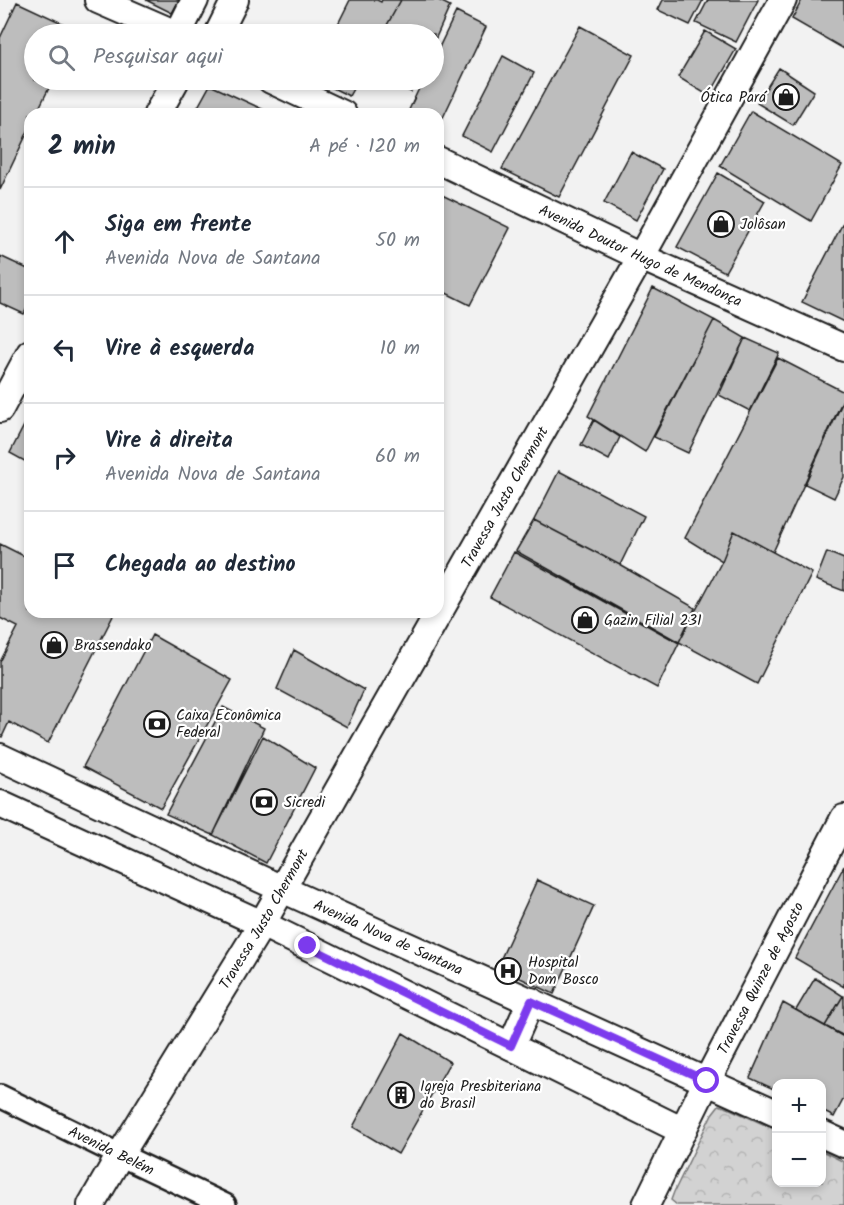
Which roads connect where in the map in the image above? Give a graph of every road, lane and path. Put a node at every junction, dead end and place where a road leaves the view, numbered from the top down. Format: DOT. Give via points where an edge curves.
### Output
graph roads {
  1 [pos="98,0"];
  2 [pos="195,0"];
  3 [pos="235,0"];
  4 [pos="783,0"];
  5 [pos="154,24"];
  6 [pos="182,24"];
  7 [pos="223,24"];
  8 [pos="170,90"];
  9 [pos="292,90"];
  10 [pos="160,108"];
  11 [pos="330,108"];
  12 [pos="444,163"];
  13 [pos="641,257"];
  14 [pos="844,348"];
  15 [pos="24,364"];
  16 [pos="0,409"];
  17 [pos="444,604"];
  18 [pos="436,618"];
  19 [pos="0,757"];
  20 [pos="0,804"];
  21 [pos="844,818"];
  22 [pos="282,889"];
  23 [pos="262,924"];
  24 [pos="531,1001"];
  25 [pos="511,1046"];
  26 [pos="707,1081"];
  27 [pos="0,1096"];
  28 [pos="772,1111"];
  29 [pos="683,1131"];
  30 [pos="826,1136"];
  31 [pos="844,1144"];
  32 [pos="120,1155"];
  33 [pos="91,1205"];
  34 [pos="225,1205"];
  35 [pos="646,1205"];
  1 -- 5 [label="street"];
  2 -- 6 [label="street"];
  3 -- 7 [label="street"];
  4 -- 13 [label="street, Travessa Justo Chermont"];
  8 -- 10 [label="street"];
  9 -- 11 [label="street"];
  12 -- 13 [label="street, Avenida Doutor Hugo de Mendonça"];
  13 -- 14 [label="street, Avenida Doutor Hugo de Mendonça"];
  13 -- 17 [label="street, Travessa Justo Chermont"];
  15 -- 16 [label="street"];
  18 -- 22 [label="street, Travessa Justo Chermont"];
  19 -- 22 [label="street, Avenida Nova de Santana"];
  20 -- 23 [label="street"];
  21 -- 26 [label="street, Travessa Quinze de Agosto"];
  22 -- 23 [label="street, Travessa Justo Chermont"];
  22 -- 24 [label="street, Avenida Nova de Santana"];
  23 -- 25 [label="street"];
  23 -- 32 [label="street, Travessa Justo Chermont"];
  24 -- 25 [label="street"];
  24 -- 26 [label="street, Avenida Nova de Santana"];
  25 -- 29 [label="street"];
  26 -- 28 [label="street, Avenida Nova de Santana"];
  26 -- 29 [label="street, Travessa Quinze de Agosto"];
  27 -- 32 [label="street, Avenida Belém"];
  29 -- 35 [label="street, Travessa Quinze de Agosto"];
  30 -- 31 [label="street"];
  32 -- 33 [label="street, Travessa Justo Chermont"];
  32 -- 34 [label="street, Avenida Belém"];
}
